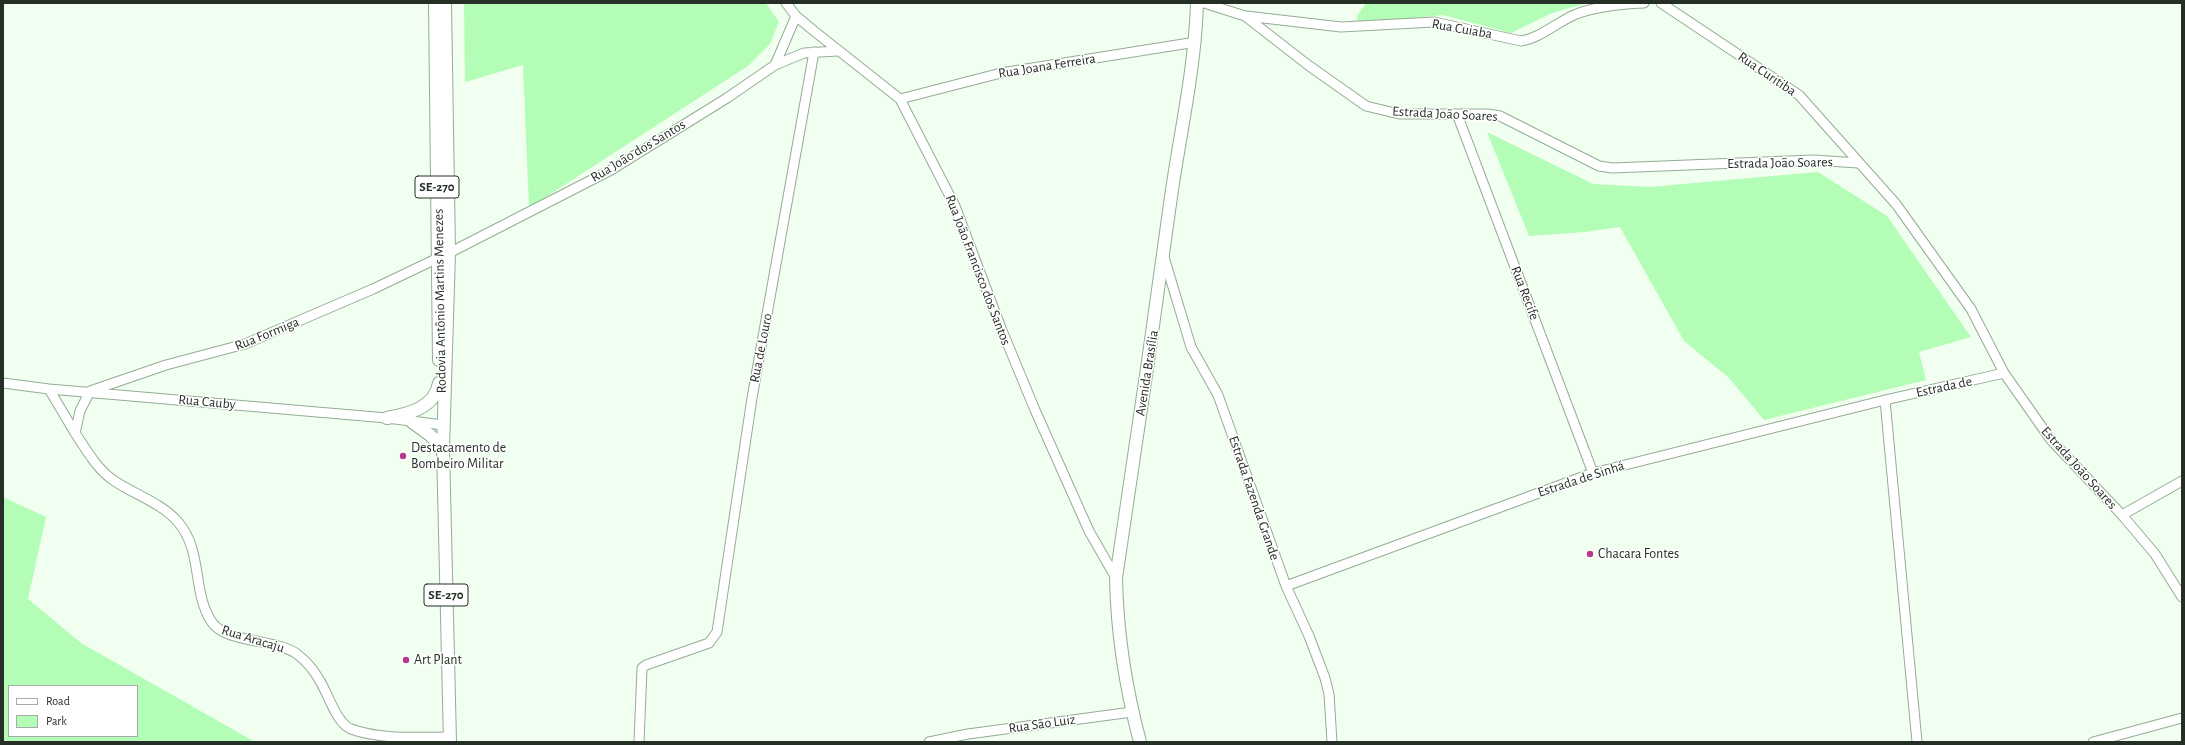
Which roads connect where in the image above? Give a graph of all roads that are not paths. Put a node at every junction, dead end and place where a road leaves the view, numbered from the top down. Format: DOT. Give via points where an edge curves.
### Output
graph roads {
  1 [pos="436,3"];
  2 [pos="445,3"];
  3 [pos="786,3"];
  4 [pos="1197,3"];
  5 [pos="1204,3"];
  6 [pos="1644,3"];
  7 [pos="1661,3"];
  8 [pos="796,16"];
  9 [pos="1245,16"];
  10 [pos="1196,42"];
  11 [pos="837,51"];
  12 [pos="814,52"];
  13 [pos="775,65"];
  14 [pos="900,99"];
  15 [pos="1457,114"];
  16 [pos="1858,163"];
  17 [pos="449,253"];
  18 [pos="1164,257"];
  19 [pos="438,258"];
  20 [pos="2004,373"];
  21 [pos="3,383"];
  22 [pos="439,383"];
  23 [pos="49,388"];
  24 [pos="90,391"];
  25 [pos="1885,400"];
  26 [pos="443,407"];
  27 [pos="387,418"];
  28 [pos="412,422"];
  29 [pos="443,425"];
  30 [pos="75,433"];
  31 [pos="442,448"];
  32 [pos="1593,473"];
  33 [pos="2182,481"];
  34 [pos="2122,515"];
  35 [pos="1116,578"];
  36 [pos="1286,586"];
  37 [pos="2182,597"];
  38 [pos="1132,712"];
  39 [pos="2182,718"];
  40 [pos="450,740"];
  41 [pos="639,742"];
  42 [pos="929,742"];
  43 [pos="1140,742"];
  44 [pos="1332,742"];
  45 [pos="1917,742"];
  46 [pos="2093,742"];
  1 -- 19 [label="main road, Rodovia Antônio Martins Menezes / SE-270"];
  2 -- 17 [label="main road, Rodovia Antônio Martins Menezes / SE-270"];
  3 -- 8 [label="street, Rua João Francisco dos Santos"];
  4 -- 10 [label="main road, Avenida Brasília"];
  5 -- 9 [label="street, Estrada João Soares"];
  6 -- 9 [label="street, Rua Cuiaba" via="1623,4 1574,15 1530,39 1521,41 1434,22 1341,27"];
  7 -- 16 [label="street, Rua Curitiba" via="1798,95"];
  8 -- 11 [label="street, Rua João Francisco dos Santos"];
  8 -- 13 [label="street"];
  9 -- 15 [label="street, Estrada João Soares" via="1366,106 1399,114"];
  10 -- 14 [label="street, Rua Joana Ferreira" via="1001,73"];
  10 -- 18 [label="main road, Avenida Brasília" via="1170,203"];
  11 -- 12 [label="street, Rua João dos Santos"];
  11 -- 14 [label="street, Rua João Francisco dos Santos" via="867,71"];
  12 -- 13 [label="street, Rua João dos Santos" via="797,55"];
  12 -- 41 [label="street, Rua de Louro" via="752,398 717,632 709,643 646,665 641,673"];
  13 -- 17 [label="street, Rua João dos Santos" via="611,170"];
  14 -- 35 [label="street, Rua João Francisco dos Santos" via="955,206 1035,410 1089,531"];
  15 -- 16 [label="street, Estrada João Soares" via="1500,116 1606,168 1814,160"];
  15 -- 32 [label="street, Rua Recife"];
  16 -- 20 [label="street, Estrada João Soares" via="1896,204 1934,256 1978,320"];
  17 -- 26 [label="main road, Rodovia Antônio Martins Menezes / SE-270"];
  18 -- 35 [label="main road, Avenida Brasília"];
  18 -- 36 [label="street, Estrada Fazenda Grande" via="1189,341 1218,395"];
  19 -- 22 [label="main road, Rodovia Antônio Martins Menezes / SE-270"];
  19 -- 24 [label="street, Rua Formiga" via="245,344 173,363"];
  20 -- 25 [label="street, Estrada de"];
  20 -- 34 [label="street, Estrada João Soares" via="2051,440"];
  21 -- 23 [label="street, Rua Cauby"];
  22 -- 26 [label="main road, Rodovia Antônio Martins Menezes / SE-270"];
  22 -- 27 [label="main road" via="431,399 419,409"];
  23 -- 24 [label="street, Rua Cauby"];
  23 -- 30 [label="street, Rua Aracaju"];
  24 -- 27 [label="street, Rua Cauby"];
  24 -- 30 [label="street" via="80,410"];
  25 -- 32 [label="street, Estrada de Sinhá"];
  25 -- 45 [label="street"];
  26 -- 29 [label="main road, Rodovia Antônio Martins Menezes / SE-270"];
  27 -- 28 [label="street, Rua Cauby"];
  28 -- 29 [label="street, Rua Cauby"];
  28 -- 31 [label="main road"];
  29 -- 31 [label="main road, Rodovia Antônio Martins Menezes / SE-270"];
  30 -- 40 [label="street, Rua Aracaju" via="111,479 174,517 186,532 197,563 202,597 207,613 216,628 297,654 320,681 340,720 350,729"];
  31 -- 40 [label="main road, Rodovia Antônio Martins Menezes / SE-270"];
  32 -- 36 [label="street, Estrada de Sinhá"];
  33 -- 34 [label="street"];
  34 -- 37 [label="street, Estrada João Soares" via="2155,554"];
  35 -- 38 [label="main road, Avenida Brasília" via="1118,620"];
  36 -- 44 [label="street, Estrada Fazenda Grande" via="1325,678 1329,694"];
  38 -- 42 [label="street, Rua São Luiz" via="968,734"];
  38 -- 43 [label="main road, Avenida Brasília"];
  39 -- 46 [label="street"];
}
